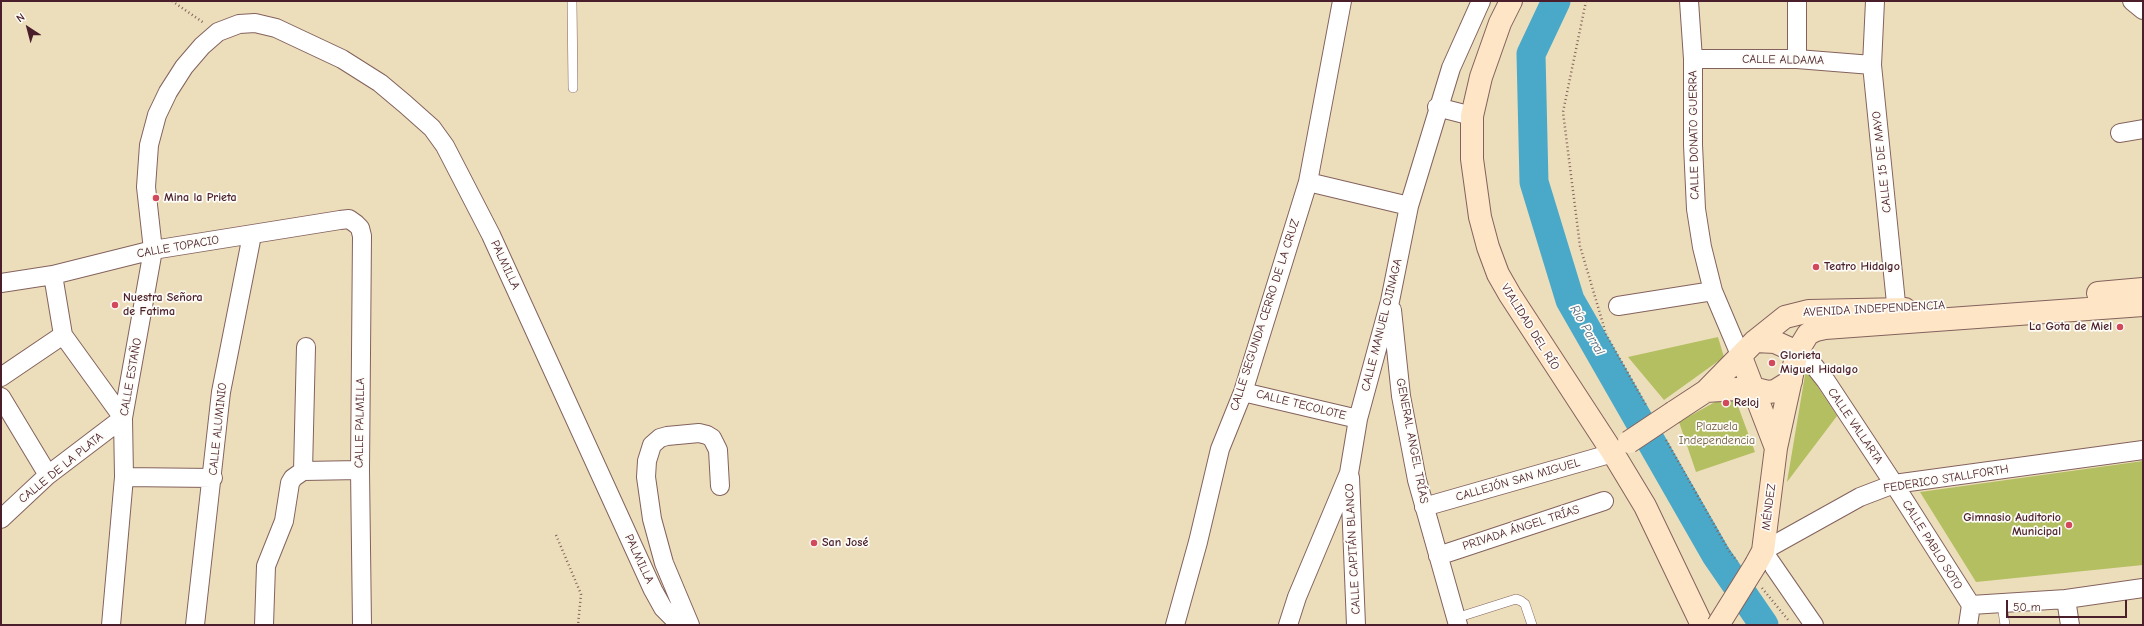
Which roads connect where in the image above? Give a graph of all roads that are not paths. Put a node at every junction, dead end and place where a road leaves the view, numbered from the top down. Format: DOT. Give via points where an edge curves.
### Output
graph roads {
  1 [pos="572,1"];
  2 [pos="1342,1"];
  3 [pos="1481,1"];
  4 [pos="1511,1"];
  5 [pos="1689,1"];
  6 [pos="1797,1"];
  7 [pos="1875,1"];
  8 [pos="2132,1"];
  9 [pos="2143,10"];
  10 [pos="218,32"];
  11 [pos="1693,59"];
  12 [pos="1798,59"];
  13 [pos="1872,65"];
  14 [pos="573,88"];
  15 [pos="1437,108"];
  16 [pos="1472,116"];
  17 [pos="2143,129"];
  18 [pos="2120,133"];
  19 [pos="1308,182"];
  20 [pos="1409,206"];
  21 [pos="356,224"];
  22 [pos="252,234"];
  23 [pos="153,250"];
  24 [pos="53,275"];
  25 [pos="1,283"];
  26 [pos="2143,289"];
  27 [pos="1714,290"];
  28 [pos="1390,301"];
  29 [pos="2143,305"];
  30 [pos="1618,306"];
  31 [pos="1898,317"];
  32 [pos="63,335"];
  33 [pos="1756,341"];
  34 [pos="306,347"];
  35 [pos="1797,352"];
  36 [pos="1741,357"];
  37 [pos="1,377"];
  38 [pos="1791,381"];
  39 [pos="1752,388"];
  40 [pos="1706,390"];
  41 [pos="1243,392"];
  42 [pos="1,397"];
  43 [pos="123,418"];
  44 [pos="1358,419"];
  45 [pos="1621,447"];
  46 [pos="1776,448"];
  47 [pos="2143,450"];
  48 [pos="360,470"];
  49 [pos="303,471"];
  50 [pos="1349,473"];
  51 [pos="48,475"];
  52 [pos="124,477"];
  53 [pos="212,478"];
  54 [pos="1894,484"];
  55 [pos="720,486"];
  56 [pos="1604,501"];
  57 [pos="1424,507"];
  58 [pos="1,519"];
  59 [pos="1438,556"];
  60 [pos="1754,566"];
  61 [pos="2143,588"];
  62 [pos="2066,599"];
  63 [pos="2002,604"];
  64 [pos="1970,605"];
  65 [pos="1457,622"];
  66 [pos="110,625"];
  67 [pos="195,625"];
  68 [pos="264,625"];
  69 [pos="362,625"];
  70 [pos="680,625"];
  71 [pos="690,625"];
  72 [pos="1175,625"];
  73 [pos="1288,625"];
  74 [pos="1356,625"];
  75 [pos="1532,625"];
  76 [pos="1702,625"];
  77 [pos="1718,625"];
  78 [pos="1814,625"];
  79 [pos="1968,625"];
  80 [pos="2005,625"];
  81 [pos="2070,625"];
  1 -- 14 [label="lane"];
  2 -- 19 [label="street, CALLE SEGUNDA CERRO DE LA CRUZ"];
  3 -- 15 [label="street, CALLE MANUEL OJINAGA" via="1451,68"];
  4 -- 16 [label="main road, VIALIDAD DEL RÍO" via="1500,23 1481,77"];
  5 -- 11 [label="street, CALLE DONATO GUERRA"];
  6 -- 12 [label="street"];
  7 -- 13 [label="street, CALLE 15 DE MAYO"];
  8 -- 9 [label="street"];
  10 -- 23 [label="street, CALLE ESTAÑO" via="184,67 157,115 149,145 146,187"];
  10 -- 70 [label="street, PALMILLA" via="239,24 255,23 276,28 342,59 380,84 432,128 457,165 491,235 650,583 663,608"];
  11 -- 12 [label="street, CALLE ALDAMA"];
  11 -- 27 [label="street, CALLE DONATO GUERRA" via="1693,180 1702,247"];
  12 -- 13 [label="street, CALLE ALDAMA"];
  13 -- 31 [label="street, CALLE 15 DE MAYO"];
  15 -- 16 [label="street"];
  15 -- 20 [label="street, CALLE MANUEL OJINAGA"];
  16 -- 45 [label="main road, VIALIDAD DEL RÍO" via="1472,159 1480,217 1498,274 1530,330"];
  17 -- 18 [label="street"];
  19 -- 20 [label="street"];
  19 -- 41 [label="street, CALLE SEGUNDA CERRO DE LA CRUZ"];
  20 -- 28 [label="street, CALLE MANUEL OJINAGA"];
  21 -- 22 [label="street, CALLE TOPACIO" via="349,219"];
  21 -- 48 [label="street, CALLE PALMILLA" via="362,236"];
  22 -- 23 [label="street, CALLE TOPACIO"];
  22 -- 53 [label="street, CALLE ALUMINIO" via="220,392"];
  23 -- 24 [label="street, CALLE TOPACIO"];
  23 -- 43 [label="street, CALLE ESTAÑO"];
  24 -- 25 [label="street, CALLE TOPACIO"];
  24 -- 32 [label="street"];
  26 -- 31 [label="main road, AVENIDA INDEPENDENCIA"];
  27 -- 30 [label="street"];
  27 -- 36 [label="street, CALLE DONATO GUERRA"];
  28 -- 44 [label="street, CALLE MANUEL OJINAGA"];
  28 -- 57 [label="street, GENERAL ANGEL TRÍAS" via="1401,396"];
  29 -- 31 [label="main road, AVENIDA INDEPENDENCIA"];
  31 -- 33 [label="main road, AVENIDA INDEPENDENCIA" via="1797,313 1779,321"];
  31 -- 35 [label="main road, AVENIDA INDEPENDENCIA" via="1816,330 1804,339"];
  32 -- 37 [label="street"];
  32 -- 43 [label="street"];
  33 -- 35 [label="main road" via="1775,342"];
  33 -- 36 [label="main road, AVENIDA INDEPENDENCIA"];
  34 -- 49 [label="street"];
  35 -- 38 [label="main road, AVENIDA INDEPENDENCIA"];
  35 -- 54 [label="street, CALLE VALLARTA" via="1811,362 1826,381"];
  36 -- 39 [label="main road"];
  36 -- 40 [label="main road, AVENIDA INDEPENDENCIA"];
  38 -- 39 [label="main road" via="1776,391"];
  38 -- 46 [label="main road, AVENIDA INDEPENDENCIA"];
  39 -- 40 [label="main road"];
  39 -- 46 [label="main road"];
  40 -- 45 [label="main road, AVENIDA INDEPENDENCIA, bridge"];
  41 -- 44 [label="street, CALLE TECOLOTE"];
  41 -- 72 [label="street, CALLE SEGUNDA CERRO DE LA CRUZ" via="1220,449"];
  42 -- 51 [label="street"];
  43 -- 51 [label="street, CALLE DE LA PLATA"];
  43 -- 52 [label="street, CALLE ESTAÑO"];
  44 -- 50 [label="street, CALLE MANUEL OJINAGA"];
  45 -- 57 [label="street, CALLEJÓN SAN MIGUEL"];
  45 -- 76 [label="main road, VIALIDAD DEL RÍO"];
  46 -- 60 [label="main road, MÉNDEZ"];
  47 -- 54 [label="street, FEDERICO STALLFORTH"];
  48 -- 49 [label="street"];
  48 -- 69 [label="street, CALLE PALMILLA"];
  49 -- 68 [label="street" via="290,483 284,521 266,566"];
  50 -- 73 [label="street, CALLE MANUEL OJINAGA" via="1297,597"];
  50 -- 74 [label="street, CALLE CAPITÁN BLANCO"];
  51 -- 58 [label="street, CALLE DE LA PLATA"];
  52 -- 53 [label="street"];
  52 -- 66 [label="street, CALLE ESTAÑO"];
  53 -- 67 [label="street, CALLE ALUMINIO"];
  54 -- 60 [label="street, FEDERICO STALLFORTH" via="1860,497"];
  54 -- 64 [label="street, CALLE PABLO SOTO"];
  55 -- 71 [label="street" via="718,450 707,434 667,436 652,445 646,461 646,478 652,519 664,563"];
  56 -- 59 [label="street, PRIVADA ÁNGEL TRÍAS"];
  57 -- 59 [label="street, GENERAL ANGEL TRÍAS"];
  59 -- 65 [label="street, GENERAL ANGEL TRÍAS"];
  60 -- 77 [label="main road, bridge"];
  60 -- 78 [label="street"];
  61 -- 62 [label="street"];
  62 -- 63 [label="street"];
  62 -- 81 [label="street"];
  63 -- 64 [label="street"];
  63 -- 80 [label="lane"];
  64 -- 79 [label="street"];
  65 -- 75 [label="lane" via="1516,599 1525,604"];
}
